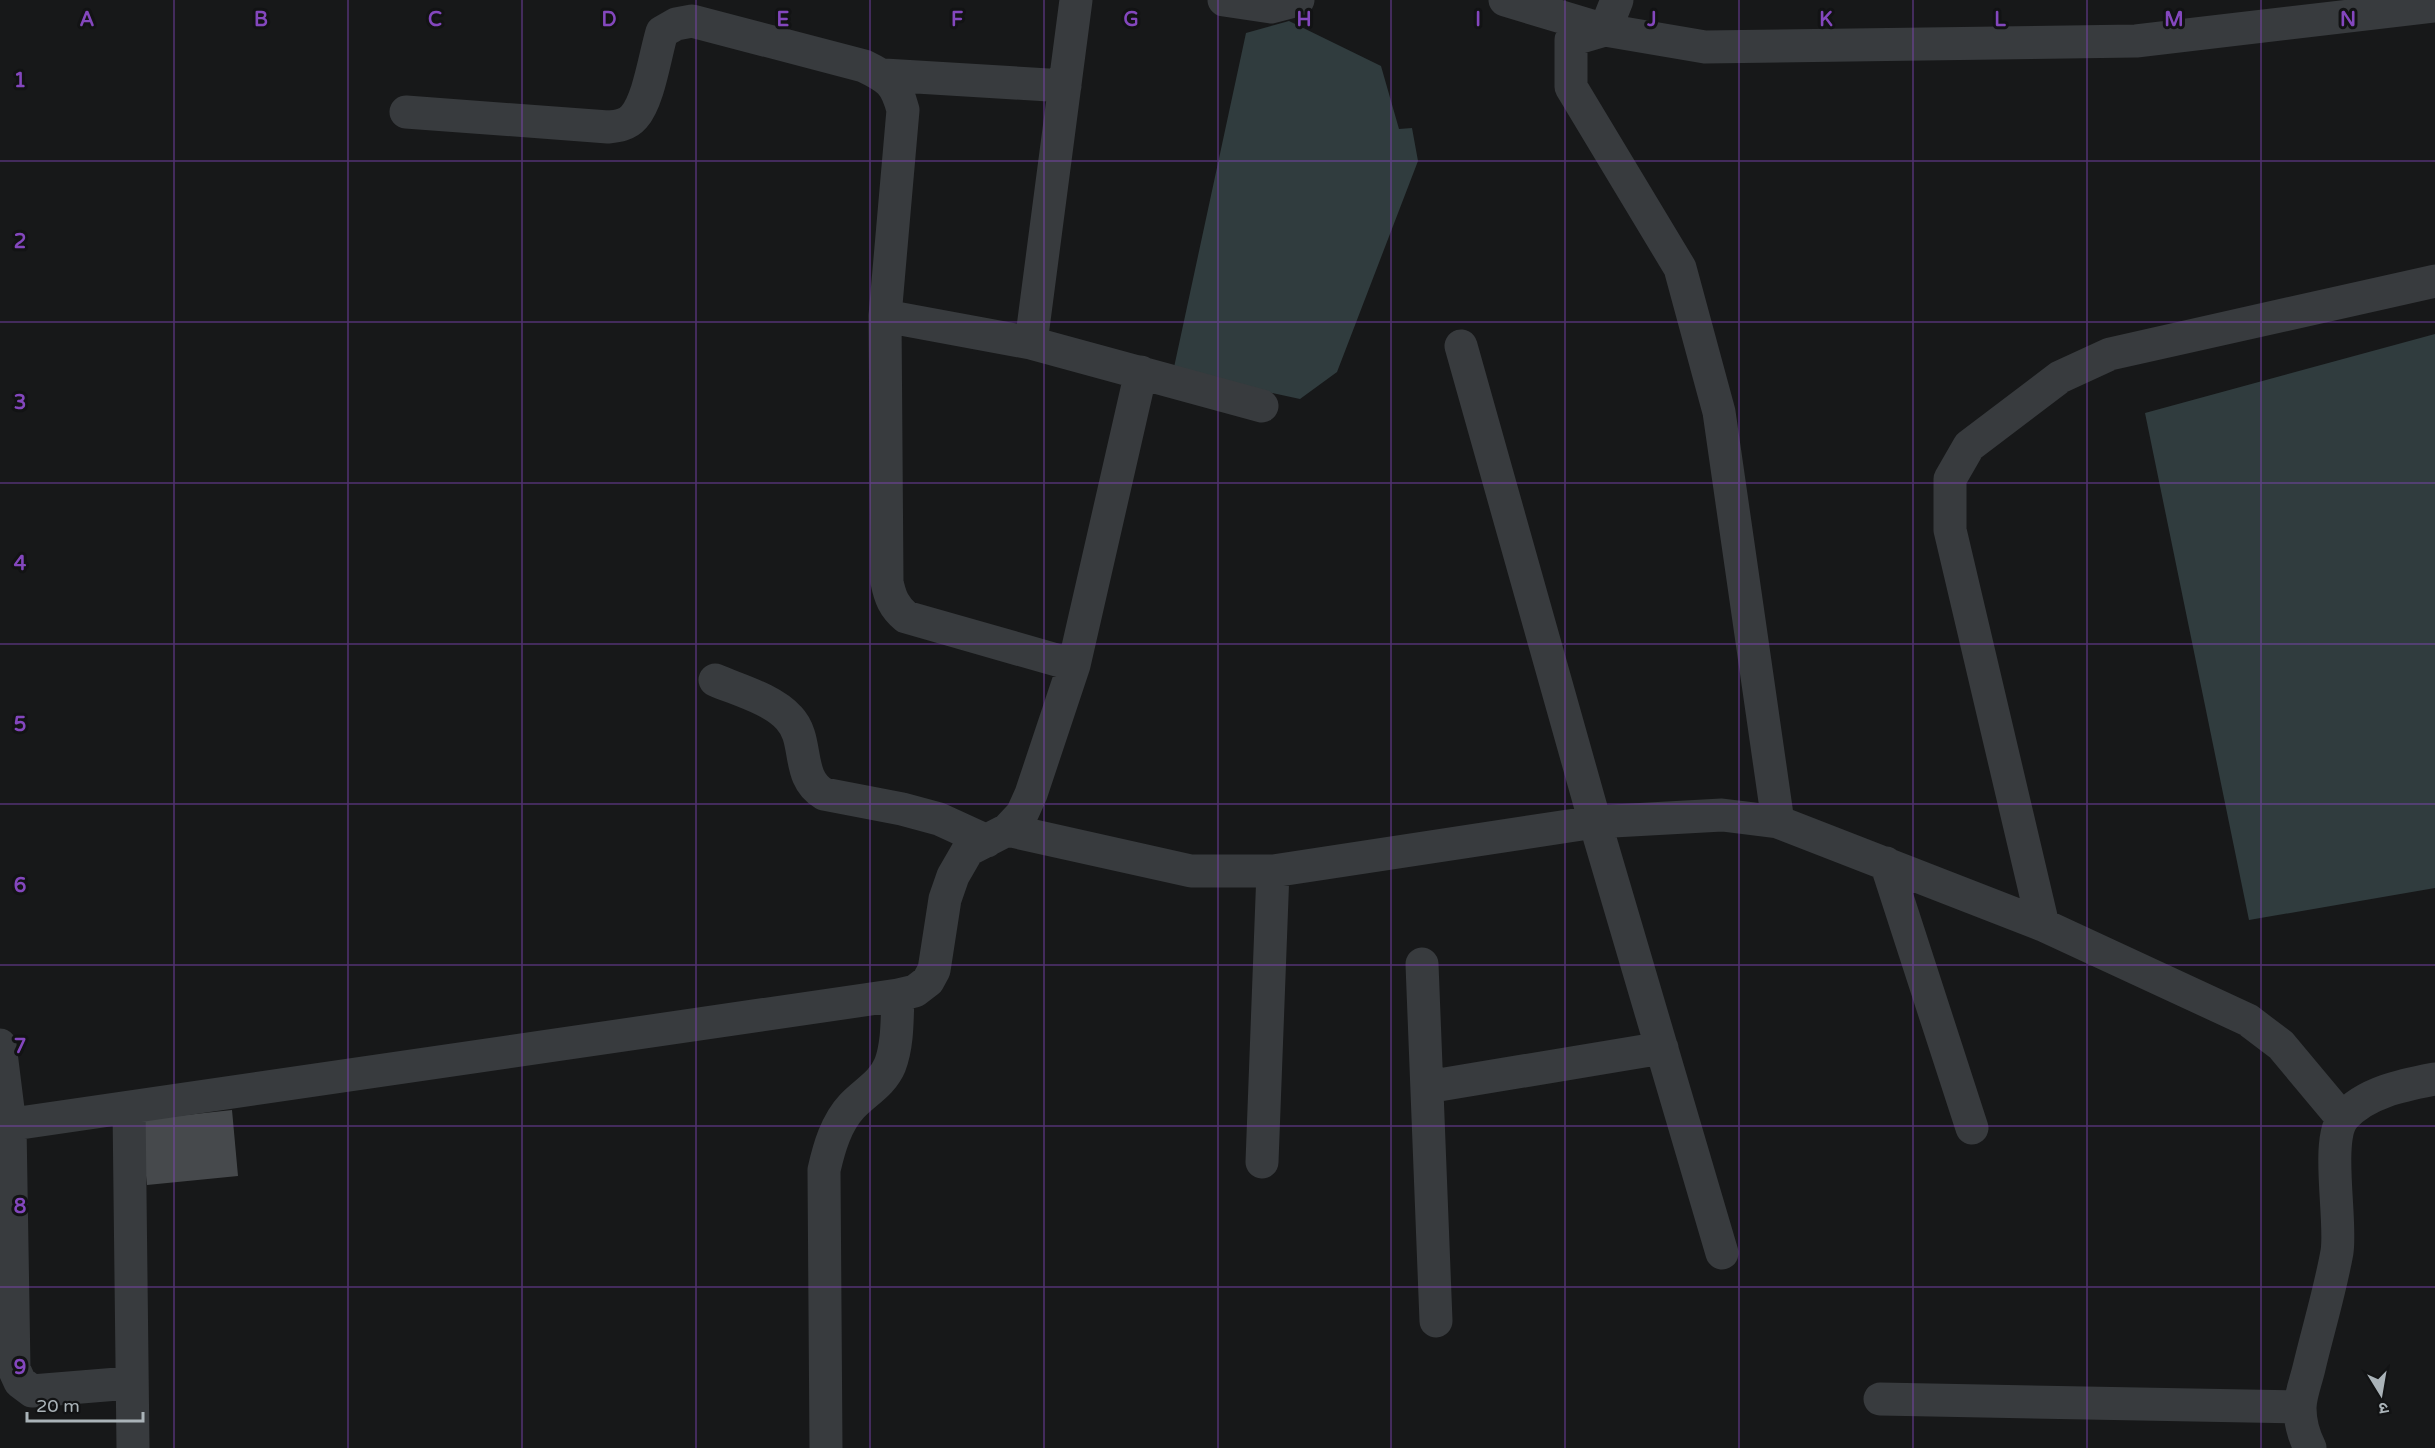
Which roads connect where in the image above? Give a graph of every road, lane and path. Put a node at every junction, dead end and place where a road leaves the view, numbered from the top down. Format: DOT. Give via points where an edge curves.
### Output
graph roads {
  1 [pos="1076,0"];
  2 [pos="1224,0"];
  3 [pos="1298,0"];
  4 [pos="1505,0"];
  5 [pos="1617,0"];
  6 [pos="2435,6"];
  7 [pos="1605,30"];
  8 [pos="884,75"];
  9 [pos="1065,86"];
  10 [pos="406,112"];
  11 [pos="2435,281"];
  12 [pos="885,316"];
  13 [pos="1031,343"];
  14 [pos="1461,346"];
  15 [pos="1141,372"];
  16 [pos="1262,406"];
  17 [pos="1074,665"];
  18 [pos="715,680"];
  19 [pos="1595,822"];
  20 [pos="1778,822"];
  21 [pos="997,835"];
  22 [pos="1886,862"];
  23 [pos="1273,872"];
  24 [pos="2043,925"];
  25 [pos="1422,964"];
  26 [pos="898,995"];
  27 [pos="0,1046"];
  28 [pos="1662,1048"];
  29 [pos="2435,1079"];
  30 [pos="1427,1088"];
  31 [pos="129,1108"];
  32 [pos="2342,1118"];
  33 [pos="5,1126"];
  34 [pos="1972,1128"];
  35 [pos="1262,1162"];
  36 [pos="1722,1253"];
  37 [pos="1436,1321"];
  38 [pos="130,1383"];
  39 [pos="1880,1399"];
  40 [pos="2300,1407"];
  41 [pos="133,1448"];
  42 [pos="826,1448"];
  43 [pos="2310,1448"];
  1 -- 9 [label="street"];
  2 -- 3 [label="street" via="1272,7"];
  4 -- 7 [label="street"];
  5 -- 7 [label="street"];
  6 -- 7 [label="street" via="2136,41 1705,47"];
  7 -- 20 [label="street" via="1571,40 1571,87 1680,268 1719,412"];
  8 -- 9 [label="street"];
  8 -- 10 [label="street" via="864,66 692,21 662,32 641,104 634,117 624,124 608,127"];
  8 -- 12 [label="street" via="897,88 903,110"];
  9 -- 13 [label="street"];
  11 -- 24 [label="street" via="2110,354 2060,376 1969,446 1950,479 1950,530"];
  12 -- 13 [label="street"];
  12 -- 17 [label="street" via="889,596 906,616"];
  13 -- 15 [label="street"];
  14 -- 19 [label="street"];
  15 -- 16 [label="street"];
  15 -- 17 [label="street"];
  17 -- 21 [label="street" via="1022,814"];
  18 -- 21 [label="street" via="777,708 790,718 799,735 806,774 814,788 824,794 902,808"];
  19 -- 20 [label="street" via="1722,815"];
  19 -- 23 [label="street"];
  19 -- 28 [label="street"];
  20 -- 22 [label="street"];
  21 -- 23 [label="street" via="1191,871"];
  21 -- 26 [label="street" via="968,850 953,876 945,899 934,970 928,981 915,991"];
  22 -- 24 [label="street"];
  22 -- 34 [label="street"];
  23 -- 35 [label="street"];
  24 -- 32 [label="street" via="2248,1020 2281,1045"];
  25 -- 30 [label="street"];
  26 -- 31 [label="street"];
  26 -- 42 [label="street" via="889,1066 874,1089 851,1107 831,1140 824,1170"];
  27 -- 33 [label="street"];
  28 -- 30 [label="street"];
  28 -- 36 [label="street"];
  29 -- 32 [label="street" via="2365,1100"];
  30 -- 37 [label="street"];
  31 -- 33 [label="street"];
  31 -- 38 [label="street"];
  32 -- 40 [label="street" via="2334,1162 2339,1217 2337,1252"];
  33 -- 38 [label="street" via="14,1369 20,1382 32,1390"];
  38 -- 41 [label="street"];
  39 -- 40 [label="street"];
  40 -- 43 [label="street" via="2304,1437"];
}
